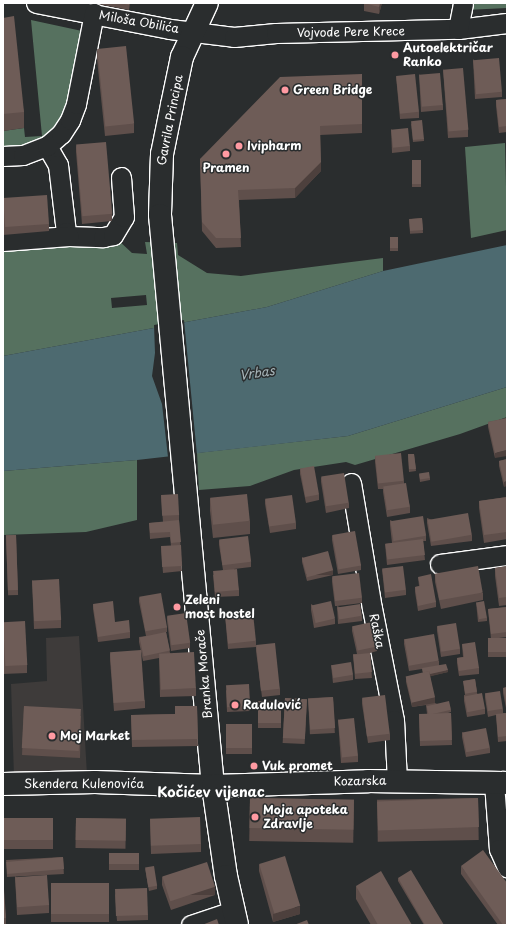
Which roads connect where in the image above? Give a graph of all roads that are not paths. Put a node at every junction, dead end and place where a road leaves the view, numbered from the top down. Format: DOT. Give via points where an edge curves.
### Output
graph roads {
  1 [pos="36,3"];
  2 [pos="207,3"];
  3 [pos="463,3"];
  4 [pos="94,13"];
  5 [pos="507,22"];
  6 [pos="458,29"];
  7 [pos="195,30"];
  8 [pos="46,146"];
  9 [pos="3,156"];
  10 [pos="121,177"];
  11 [pos="69,236"];
  12 [pos="3,241"];
  13 [pos="352,483"];
  14 [pos="187,491"];
  15 [pos="507,555"];
  16 [pos="440,564"];
  17 [pos="397,781"];
  18 [pos="500,783"];
  19 [pos="3,784"];
  20 [pos="213,786"];
  21 [pos="507,868"];
  22 [pos="235,918"];
  23 [pos="191,925"];
  1 -- 4 [label="street, Miloša Obilića"];
  2 -- 7 [label="main road, Gavrila Principa"];
  3 -- 6 [label="street"];
  4 -- 7 [label="street, Miloša Obilića" via="170,29"];
  4 -- 8 [label="street" via="76,104 61,134"];
  5 -- 6 [label="street, Vojvode Pere Krece"];
  6 -- 7 [label="street, Vojvode Pere Krece" via="276,33 234,37"];
  7 -- 14 [label="main road, Gavrila Principa" via="182,58 164,141 160,177 162,242"];
  8 -- 9 [label="street" via="23,155"];
  8 -- 11 [label="street" via="58,165 66,232"];
  10 -- 11 [label="street" via="124,217 113,235"];
  11 -- 12 [label="street"];
  13 -- 17 [label="street, Raška" via="372,608 394,720"];
  14 -- 20 [label="main road, Branka Morače"];
  15 -- 16 [label="street"];
  17 -- 18 [label="main road, Kozarska"];
  17 -- 20 [label="main road, Kozarska"];
  18 -- 21 [label="street" via="499,849"];
  19 -- 20 [label="main road, Skendera Kulenovića" via="95,782"];
  20 -- 22 [label="main road, Branka Morače"];
  22 -- 23 [label="street"];
}
